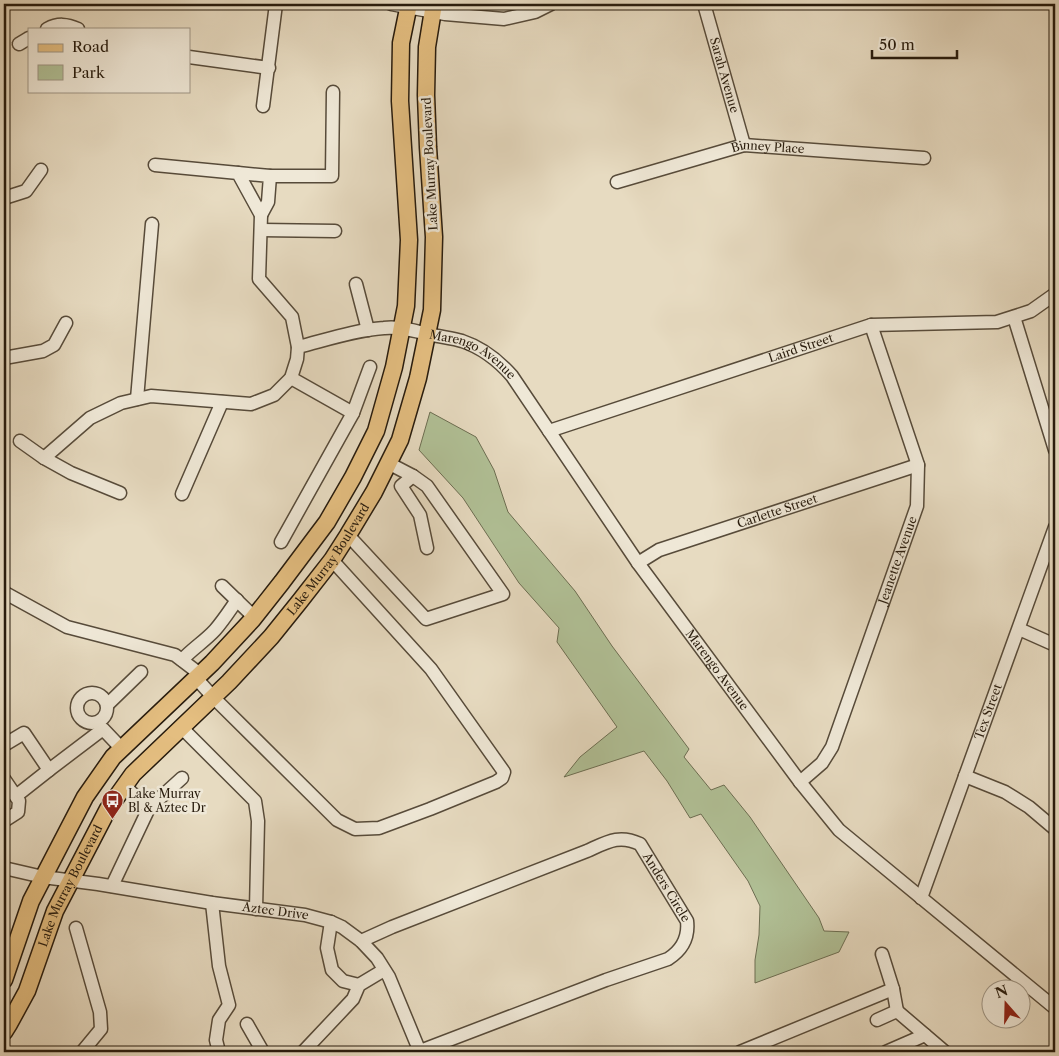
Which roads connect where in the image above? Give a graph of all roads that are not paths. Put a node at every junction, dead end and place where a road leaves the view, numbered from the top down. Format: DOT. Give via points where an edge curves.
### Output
graph roads {
  1 [pos="276,4"];
  2 [pos="391,4"];
  3 [pos="551,4"];
  4 [pos="704,4"];
  5 [pos="409,5"];
  6 [pos="434,8"];
  7 [pos="49,28"];
  8 [pos="76,28"];
  9 [pos="190,57"];
  10 [pos="269,68"];
  11 [pos="333,92"];
  12 [pos="263,106"];
  13 [pos="744,145"];
  14 [pos="924,158"];
  15 [pos="155,165"];
  16 [pos="40,170"];
  17 [pos="238,173"];
  18 [pos="270,176"];
  19 [pos="617,182"];
  20 [pos="4,198"];
  21 [pos="261,214"];
  22 [pos="152,224"];
  23 [pos="261,230"];
  24 [pos="335,231"];
  25 [pos="356,284"];
  26 [pos="1055,294"];
  27 [pos="1014,317"];
  28 [pos="66,323"];
  29 [pos="871,325"];
  30 [pos="402,328"];
  31 [pos="368,330"];
  32 [pos="427,334"];
  33 [pos="298,347"];
  34 [pos="4,358"];
  35 [pos="370,367"];
  36 [pos="291,378"];
  37 [pos="137,399"];
  38 [pos="222,402"];
  39 [pos="353,413"];
  40 [pos="549,432"];
  41 [pos="20,441"];
  42 [pos="1055,450"];
  43 [pos="365,453"];
  44 [pos="44,458"];
  45 [pos="388,463"];
  46 [pos="918,465"];
  47 [pos="413,476"];
  48 [pos="120,493"];
  49 [pos="182,494"];
  50 [pos="1055,527"];
  51 [pos="348,535"];
  52 [pos="281,542"];
  53 [pos="428,548"];
  54 [pos="332,560"];
  55 [pos="638,564"];
  56 [pos="222,586"];
  57 [pos="4,594"];
  58 [pos="237,600"];
  59 [pos="254,617"];
  60 [pos="1018,629"];
  61 [pos="1055,645"];
  62 [pos="182,660"];
  63 [pos="141,672"];
  64 [pos="198,676"];
  65 [pos="213,697"];
  66 [pos="107,704"];
  67 [pos="101,725"];
  68 [pos="181,727"];
  69 [pos="4,745"];
  70 [pos="122,749"];
  71 [pos="49,770"];
  72 [pos="965,776"];
  73 [pos="182,778"];
  74 [pos="4,779"];
  75 [pos="800,782"];
  76 [pos="124,786"];
  77 [pos="16,796"];
  78 [pos="149,808"];
  79 [pos="4,821"];
  80 [pos="1055,828"];
  81 [pos="4,868"];
  82 [pos="57,879"];
  83 [pos="112,886"];
  84 [pos="920,898"];
  85 [pos="212,903"];
  86 [pos="256,908"];
  87 [pos="331,922"];
  88 [pos="76,928"];
  89 [pos="361,940"];
  90 [pos="882,954"];
  91 [pos="384,970"];
  92 [pos="4,980"];
  93 [pos="359,985"];
  94 [pos="893,990"];
  95 [pos="1055,1008"];
  96 [pos="897,1011"];
  97 [pos="877,1020"];
  98 [pos="247,1024"];
  99 [pos="4,1032"];
  100 [pos="925,1035"];
  101 [pos="82,1052"];
  102 [pos="219,1052"];
  103 [pos="263,1052"];
  104 [pos="303,1052"];
  105 [pos="420,1052"];
  106 [pos="740,1052"];
  107 [pos="886,1052"];
  108 [pos="945,1052"];
  1 -- 10 [label="street"];
  2 -- 5 [label="street"];
  3 -- 6 [label="street" via="504,19 444,14"];
  4 -- 13 [label="street, Sarah Avenue"];
  5 -- 6 [label="street"];
  5 -- 30 [label="main road, Lake Murray Boulevard" via="401,53 402,151 409,240"];
  6 -- 32 [label="main road, Lake Murray Boulevard" via="427,46 426,95 434,237 432,310"];
  7 -- 8 [label="street" via="68,25"];
  9 -- 10 [label="street"];
  10 -- 12 [label="street"];
  11 -- 18 [label="street" via="332,176"];
  13 -- 14 [label="street, Binney Place"];
  13 -- 19 [label="street, Binney Place"];
  15 -- 17 [label="street"];
  16 -- 20 [label="street" via="26,191"];
  17 -- 18 [label="street"];
  17 -- 21 [label="street"];
  18 -- 21 [label="street" via="268,202"];
  21 -- 23 [label="street"];
  22 -- 37 [label="street"];
  23 -- 24 [label="street"];
  23 -- 33 [label="street" via="260,279 292,317"];
  25 -- 31 [label="street"];
  26 -- 27 [label="street, Laird Street" via="1030,311"];
  27 -- 29 [label="street, Laird Street" via="997,322"];
  27 -- 42 [label="street"];
  28 -- 34 [label="street" via="54,345 43,352"];
  29 -- 40 [label="street, Laird Street"];
  29 -- 46 [label="street, Jeanette Avenue"];
  30 -- 31 [label="street, Marengo Avenue"];
  30 -- 32 [label="street, Marengo Avenue"];
  30 -- 43 [label="main road, Lake Murray Boulevard" via="376,431"];
  31 -- 33 [label="street, Marengo Avenue"];
  32 -- 40 [label="street, Marengo Avenue" via="471,344 498,361 512,376"];
  32 -- 45 [label="main road, Lake Murray Boulevard" via="400,440"];
  33 -- 36 [label="street"];
  35 -- 39 [label="street"];
  36 -- 38 [label="street" via="274,395 251,404"];
  36 -- 39 [label="street"];
  37 -- 38 [label="street" via="151,396"];
  37 -- 44 [label="street" via="90,418"];
  38 -- 49 [label="street"];
  39 -- 52 [label="street"];
  40 -- 55 [label="street, Marengo Avenue"];
  41 -- 44 [label="street"];
  43 -- 45 [label="main road"];
  43 -- 59 [label="main road, Lake Murray Boulevard" via="327,522"];
  44 -- 48 [label="street" via="71,474"];
  45 -- 47 [label="street"];
  45 -- 51 [label="main road, Lake Murray Boulevard"];
  46 -- 55 [label="street, Carlette Street" via="659,550"];
  46 -- 75 [label="street, Jeanette Avenue" via="917,506 832,747 822,763"];
  47 -- 51 [label="street" via="427,486 503,594 426,619"];
  47 -- 53 [label="street" via="401,486 420,514"];
  50 -- 60 [label="street, Tex Street"];
  51 -- 54 [label="main road, Lake Murray Boulevard"];
  54 -- 65 [label="main road, Lake Murray Boulevard" via="271,637"];
  54 -- 65 [label="street" via="430,669 504,772 502,778 388,825 356,829 338,820"];
  55 -- 75 [label="street, Marengo Avenue"];
  56 -- 58 [label="street"];
  57 -- 62 [label="street" via="68,627 175,655"];
  58 -- 59 [label="street"];
  58 -- 62 [label="street" via="215,629"];
  59 -- 64 [label="main road, Lake Murray Boulevard"];
  60 -- 61 [label="street"];
  60 -- 72 [label="street, Tex Street"];
  62 -- 64 [label="street"];
  63 -- 66 [label="street"];
  64 -- 65 [label="street"];
  64 -- 70 [label="main road, Lake Murray Boulevard"];
  65 -- 68 [label="main road, Lake Murray Boulevard"];
  66 -- 67 [label="street"];
  66 -- 67 [label="street" via="102,696 93,693 84,695 78,702 80,718"];
  67 -- 70 [label="street"];
  67 -- 71 [label="street"];
  68 -- 76 [label="main road, Lake Murray Boulevard"];
  68 -- 86 [label="street" via="255,801 258,821"];
  69 -- 71 [label="street" via="24,733"];
  70 -- 82 [label="main road, Lake Murray Boulevard" via="85,797"];
  71 -- 77 [label="street"];
  72 -- 80 [label="street" via="1004,792"];
  72 -- 84 [label="street, Tex Street"];
  73 -- 78 [label="street"];
  74 -- 77 [label="street"];
  75 -- 84 [label="street, Marengo Avenue" via="839,830"];
  76 -- 78 [label="street"];
  76 -- 82 [label="main road, Lake Murray Boulevard"];
  77 -- 79 [label="street" via="18,812"];
  78 -- 83 [label="street"];
  81 -- 82 [label="street, Aztec Drive"];
  82 -- 83 [label="street, Aztec Drive"];
  82 -- 92 [label="main road, Lake Murray Boulevard" via="31,901"];
  82 -- 99 [label="main road, Lake Murray Boulevard" via="55,911 27,991"];
  83 -- 85 [label="street, Aztec Drive"];
  84 -- 95 [label="street, Marengo Avenue"];
  85 -- 86 [label="street, Aztec Drive"];
  85 -- 102 [label="street" via="219,966 229,1005 219,1020 216,1040"];
  86 -- 87 [label="street, Aztec Drive"];
  87 -- 89 [label="street, Aztec Drive"];
  87 -- 93 [label="street" via="327,948 332,970 343,981"];
  88 -- 101 [label="street" via="100,1012 101,1029"];
  89 -- 91 [label="street, Aztec Drive"];
  89 -- 105 [label="street, Anders Circle" via="611,840 621,839 640,844 687,921 684,944 668,959"];
  90 -- 94 [label="street"];
  91 -- 93 [label="street"];
  91 -- 105 [label="street, Aztec Drive"];
  93 -- 104 [label="street" via="353,999"];
  94 -- 96 [label="street"];
  94 -- 106 [label="street"];
  96 -- 97 [label="street"];
  96 -- 100 [label="street"];
  98 -- 103 [label="street"];
  100 -- 107 [label="street"];
  100 -- 108 [label="street"];
}
